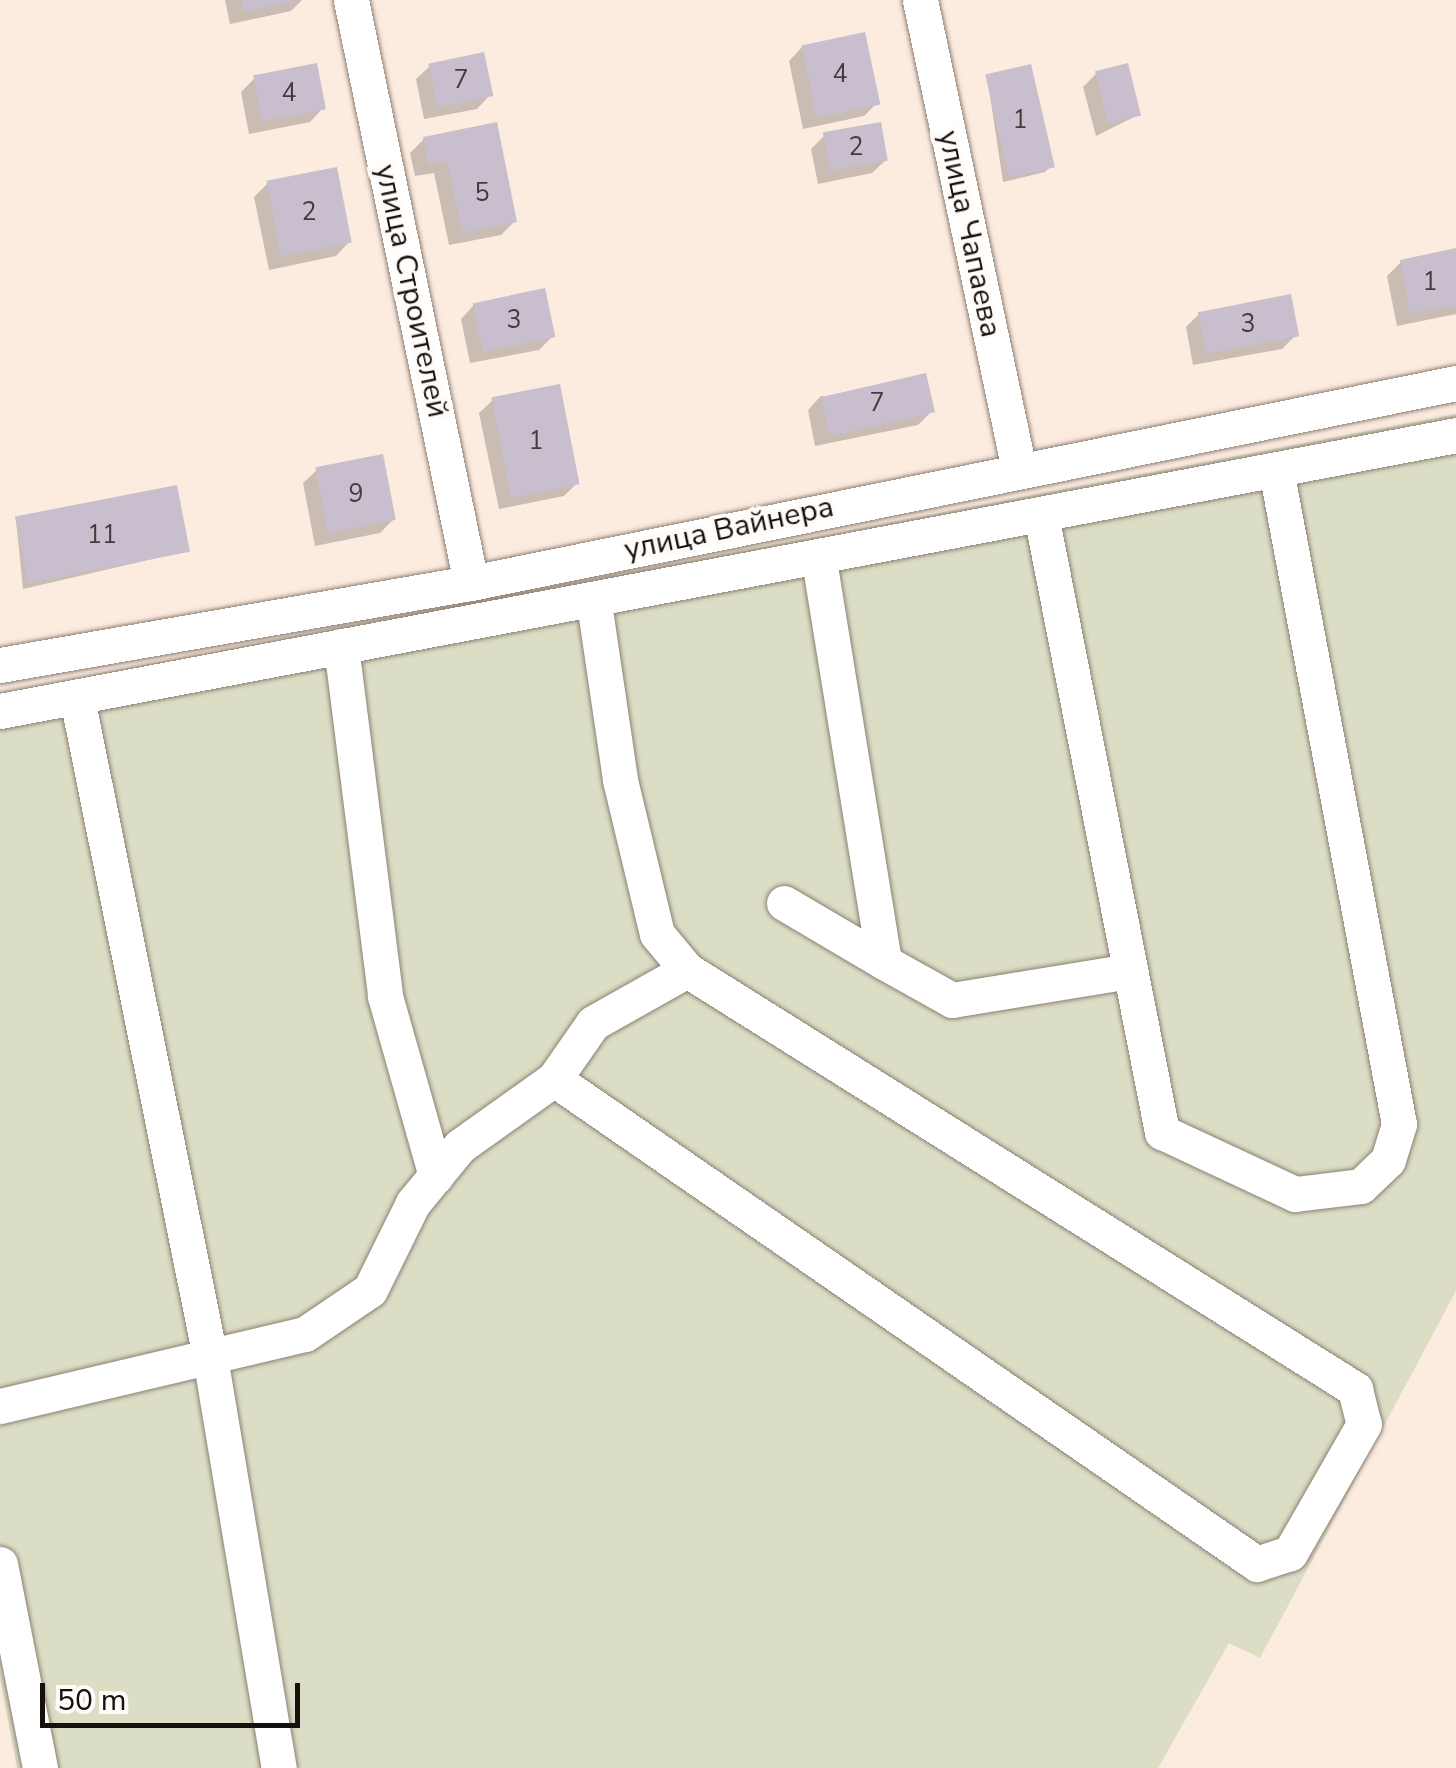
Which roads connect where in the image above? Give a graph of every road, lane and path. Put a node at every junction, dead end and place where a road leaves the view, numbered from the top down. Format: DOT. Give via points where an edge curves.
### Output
graph roads {
  1 [pos="351,0"];
  2 [pos="920,0"];
  3 [pos="1456,383"];
  4 [pos="1456,435"];
  5 [pos="1018,469"];
  6 [pos="1276,470"];
  7 [pos="1042,520"];
  8 [pos="820,560"];
  9 [pos="471,583"];
  10 [pos="594,602"];
  11 [pos="341,646"];
  12 [pos="0,665"];
  13 [pos="77,698"];
  14 [pos="0,711"];
  15 [pos="784,904"];
  16 [pos="884,962"];
  17 [pos="688,970"];
  18 [pos="1130,970"];
  19 [pos="554,1079"];
  20 [pos="436,1176"];
  21 [pos="210,1356"];
  22 [pos="0,1406"];
  23 [pos="0,1564"];
  24 [pos="40,1768"];
  25 [pos="279,1768"];
  1 -- 9 [label="street, улица Строителей"];
  2 -- 5 [label="street, улица Чапаева"];
  3 -- 5 [label="street, улица Вайнера"];
  4 -- 6 [label="street"];
  5 -- 9 [label="street, улица Вайнера"];
  6 -- 7 [label="street"];
  6 -- 18 [label="street" via="1387,1048 1399,1124 1388,1160 1362,1186 1295,1194 1162,1132"];
  7 -- 8 [label="street"];
  7 -- 18 [label="street"];
  8 -- 10 [label="street"];
  8 -- 16 [label="street"];
  9 -- 12 [label="street, улица Вайнера"];
  10 -- 11 [label="street"];
  10 -- 17 [label="street" via="620,780 657,934"];
  11 -- 13 [label="street"];
  11 -- 20 [label="street" via="385,996"];
  13 -- 14 [label="street"];
  13 -- 21 [label="street"];
  15 -- 16 [label="street"];
  16 -- 18 [label="street" via="952,1000"];
  17 -- 19 [label="street" via="593,1023"];
  17 -- 19 [label="street" via="1356,1389 1364,1424 1290,1552 1256,1564"];
  19 -- 20 [label="street" via="460,1146"];
  20 -- 21 [label="street" via="370,1290 305,1334"];
  21 -- 22 [label="street"];
  21 -- 25 [label="street"];
  23 -- 24 [label="street"];
}
